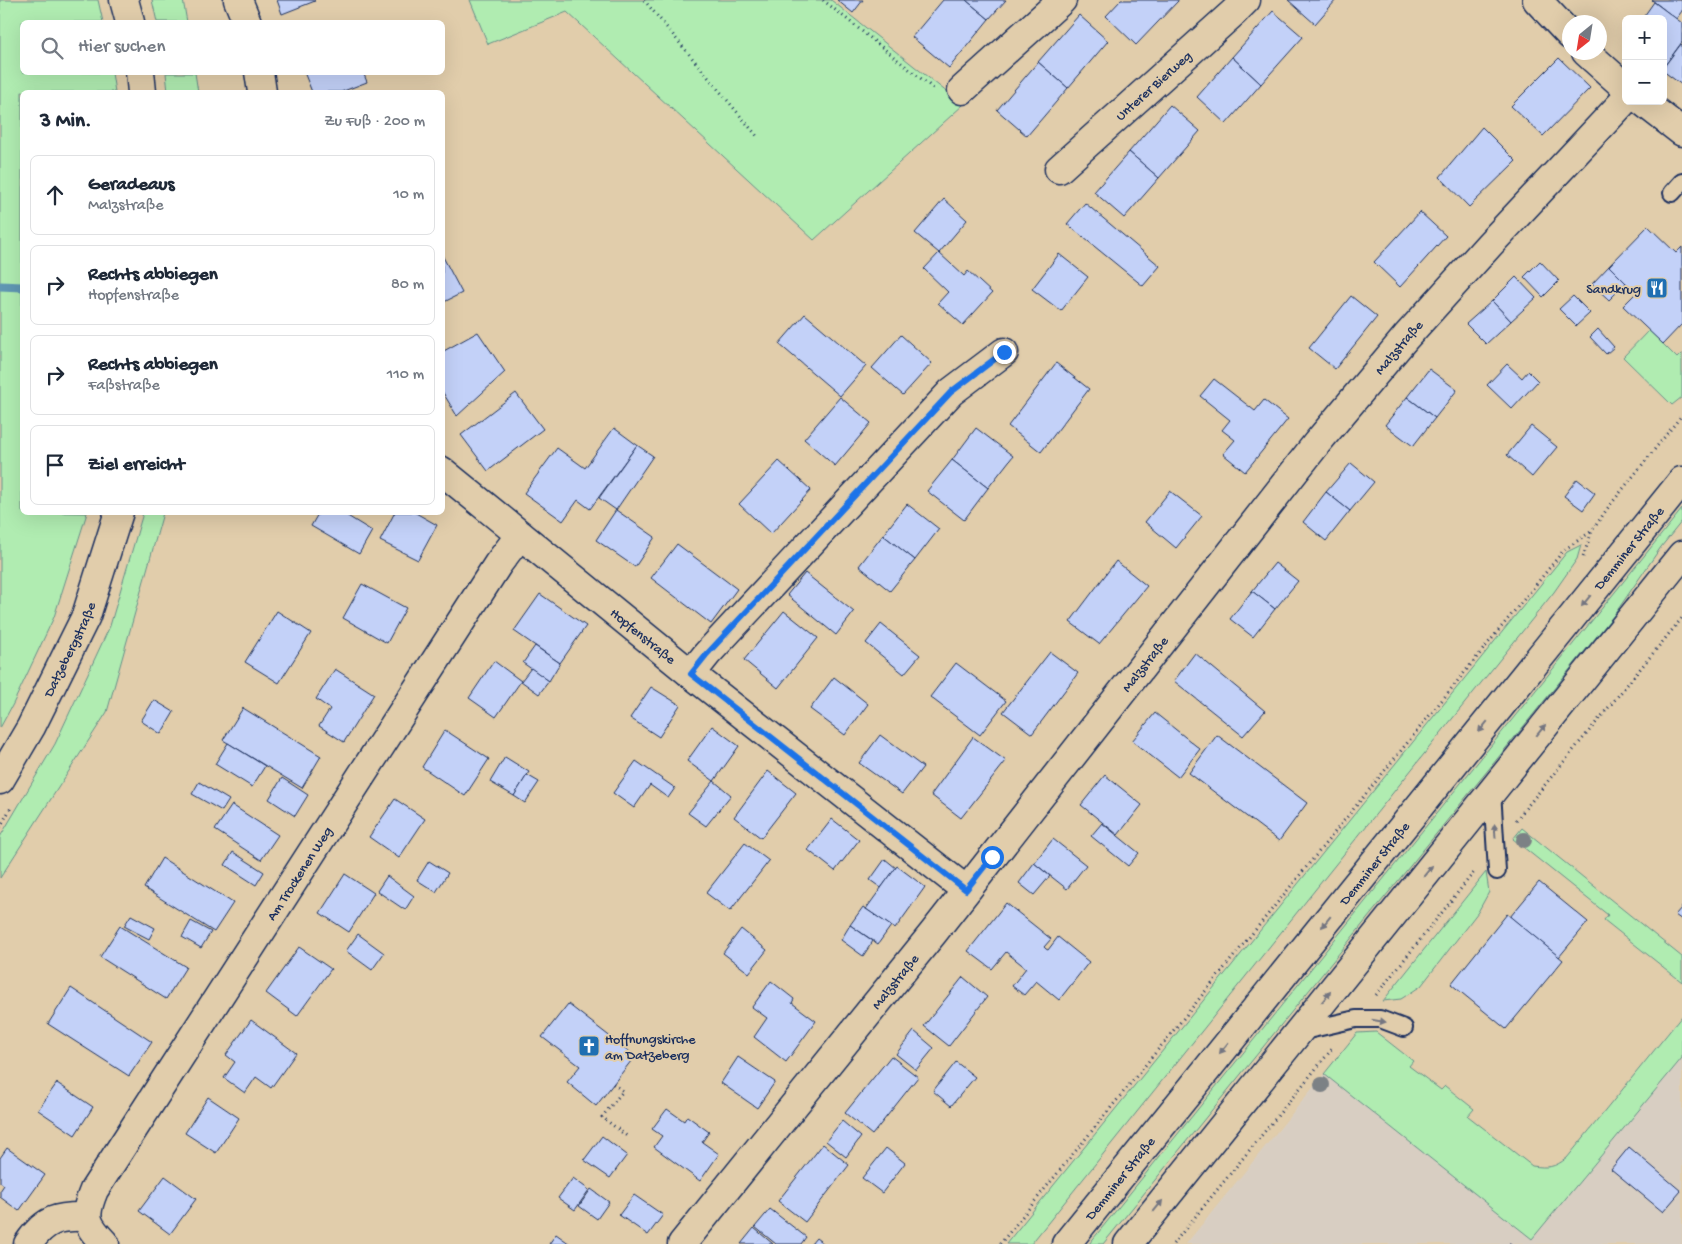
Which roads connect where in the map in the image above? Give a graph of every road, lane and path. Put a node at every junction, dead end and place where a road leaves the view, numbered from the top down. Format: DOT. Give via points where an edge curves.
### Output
graph roads {
  1 [pos="124,0"];
  2 [pos="238,0"];
  3 [pos="644,0"];
  4 [pos="823,0"];
  5 [pos="1062,0"];
  6 [pos="1246,0"];
  7 [pos="1537,0"];
  8 [pos="129,20"];
  9 [pos="246,20"];
  10 [pos="1562,27"];
  11 [pos="1595,60"];
  12 [pos="140,75"];
  13 [pos="259,75"];
  14 [pos="1622,84"];
  15 [pos="142,90"];
  16 [pos="262,90"];
  17 [pos="962,90"];
  18 [pos="1622,103"];
  19 [pos="1647,105"];
  20 [pos="1682,132"];
  21 [pos="757,136"];
  22 [pos="1059,169"];
  23 [pos="1004,352"];
  24 [pos="1682,415"];
  25 [pos="445,473"];
  26 [pos="1682,481"];
  27 [pos="117,515"];
  28 [pos="520,535"];
  29 [pos="1682,555"];
  30 [pos="1682,618"];
  31 [pos="691,674"];
  32 [pos="0,780"];
  33 [pos="1492,790"];
  34 [pos="1496,845"];
  35 [pos="1497,871"];
  36 [pos="966,890"];
  37 [pos="1356,1019"];
  38 [pos="1404,1028"];
  39 [pos="1297,1033"];
  40 [pos="613,1084"];
  41 [pos="628,1137"];
  42 [pos="87,1217"];
  43 [pos="28,1244"];
  44 [pos="105,1244"];
  45 [pos="682,1244"];
  46 [pos="1000,1244"];
  47 [pos="1066,1244"];
  48 [pos="1128,1244"];
  49 [pos="1173,1244"];
  1 -- 8 [label="street"];
  2 -- 9 [label="street"];
  3 -- 21 [label="path"];
  4 -- 17 [label="path" via="952,104"];
  5 -- 17 [label="street"];
  6 -- 22 [label="street, Unterer Bierweg"];
  7 -- 10 [label="street"];
  11 -- 14 [label="street"];
  12 -- 15 [label="street"];
  13 -- 16 [label="street"];
  18 -- 36 [label="street, Malzstraße" via="1476,259 1317,443"];
  19 -- 20 [label="street"];
  23 -- 31 [label="street" via="951,392"];
  24 -- 46 [label="path" via="1592,530 1564,550"];
  25 -- 28 [label="street, Hopfenstraße"];
  26 -- 47 [label="street, Demminer Straße, one-way"];
  27 -- 32 [label="street, Datzebergstraße" via="86,616 31,727"];
  28 -- 31 [label="street, Hopfenstraße"];
  28 -- 42 [label="street, Am Trockenen Weg" via="498,564 94,1190"];
  33 -- 29 [label="street, one-way"];
  30 -- 34 [label="path"];
  31 -- 36 [label="street, Hopfenstraße"];
  34 -- 33 [label="lane, one-way"];
  39 -- 33 [label="street, one-way"];
  34 -- 35 [label="lane"];
  34 -- 37 [label="path"];
  36 -- 45 [label="street, Malzstraße"];
  37 -- 38 [label="lane, one-way" via="1380,1020"];
  37 -- 39 [label="lane"];
  37 -- 49 [label="path"];
  48 -- 39 [label="street, one-way"];
  40 -- 41 [label="path" via="623,1091 602,1117"];
  42 -- 43 [label="street" via="66,1216 53,1220 42,1227"];
  42 -- 44 [label="street" via="91,1229"];
}
